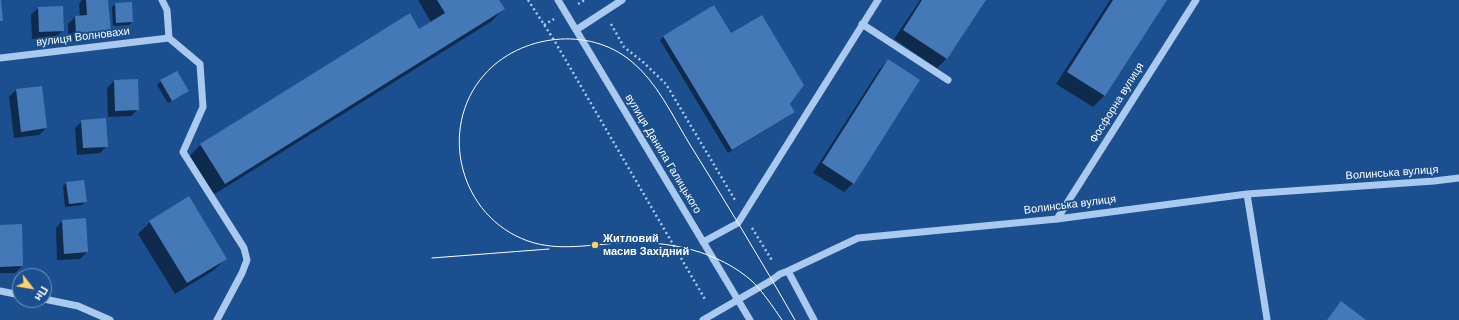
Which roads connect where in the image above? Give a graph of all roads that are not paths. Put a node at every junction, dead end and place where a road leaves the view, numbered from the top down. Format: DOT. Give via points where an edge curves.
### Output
graph roads {
  1 [pos="162,0"];
  2 [pos="558,0"];
  3 [pos="622,0"];
  4 [pos="878,0"];
  5 [pos="1196,0"];
  6 [pos="862,24"];
  7 [pos="576,30"];
  8 [pos="169,38"];
  9 [pos="0,58"];
  10 [pos="948,80"];
  11 [pos="1459,178"];
  12 [pos="1247,194"];
  13 [pos="1057,219"];
  14 [pos="703,242"];
  15 [pos="788,271"];
  16 [pos="0,291"];
  17 [pos="12,293"];
  18 [pos="738,300"];
  19 [pos="52,301"];
  20 [pos="110,320"];
  21 [pos="216,320"];
  22 [pos="703,320"];
  23 [pos="750,320"];
  24 [pos="814,320"];
  25 [pos="1267,320"];
  1 -- 8 [label="street" via="167,10"];
  2 -- 7 [label="street, вулиця Данила Галицького"];
  3 -- 7 [label="street"];
  4 -- 6 [label="street"];
  5 -- 13 [label="street, Фосфорна вулиця"];
  6 -- 10 [label="street"];
  6 -- 14 [label="street" via="738,223"];
  7 -- 14 [label="street, вулиця Данила Галицького"];
  8 -- 9 [label="street, вулиця Волновахи"];
  8 -- 21 [label="street" via="200,64 204,107 183,152 244,248 247,260"];
  11 -- 12 [label="street, Волинська вулиця"];
  12 -- 13 [label="street, Волинська вулиця"];
  12 -- 25 [label="street"];
  13 -- 15 [label="street, Волинська вулиця" via="858,238"];
  14 -- 18 [label="street, вулиця Данила Галицького"];
  15 -- 18 [label="street, Волинська вулиця"];
  15 -- 24 [label="street"];
  16 -- 17 [label="street"];
  18 -- 22 [label="street, Волинська вулиця"];
  18 -- 23 [label="street, вулиця Данила Галицького"];
  19 -- 20 [label="street" via="78,306"];
}
